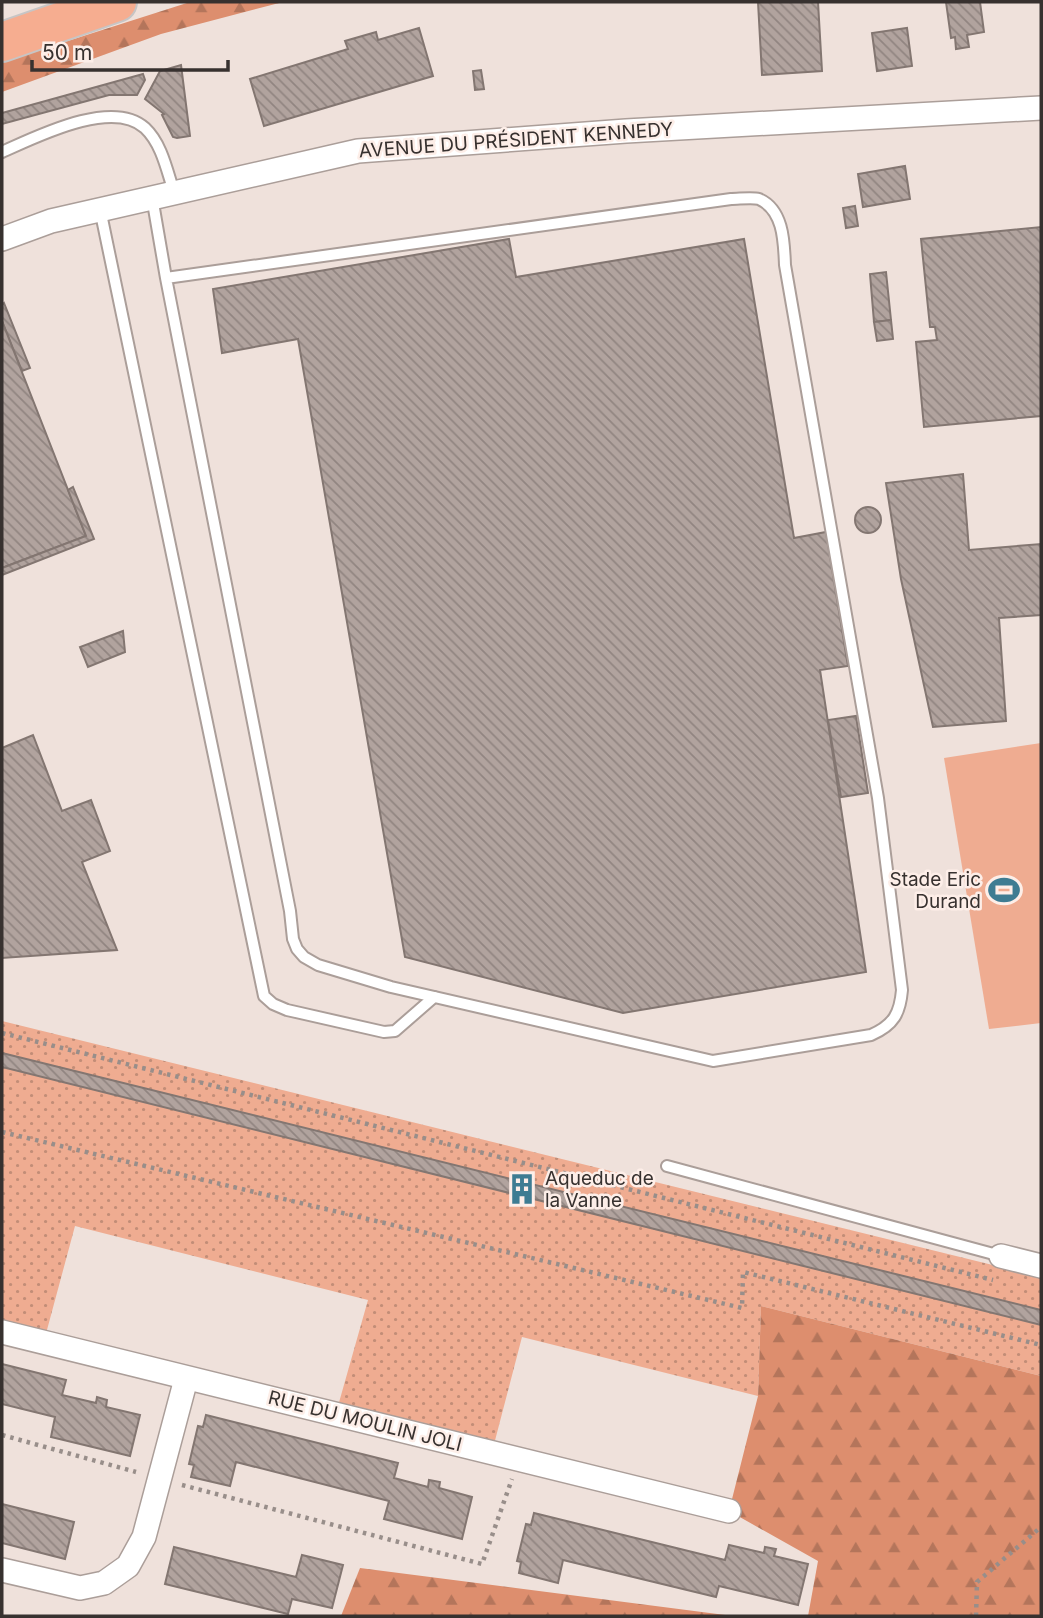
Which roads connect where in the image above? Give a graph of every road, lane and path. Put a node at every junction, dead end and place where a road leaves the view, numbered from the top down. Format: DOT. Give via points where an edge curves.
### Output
graph roads {
  1 [pos="106,2"];
  2 [pos="117,2"];
  3 [pos="2,30"];
  4 [pos="2,42"];
  5 [pos="1041,108"];
  6 [pos="2,152"];
  7 [pos="163,194"];
  8 [pos="100,209"];
  9 [pos="2,239"];
  10 [pos="166,278"];
  11 [pos="434,997"];
  12 [pos="2,1033"];
  13 [pos="2,1132"];
  14 [pos="667,1167"];
  15 [pos="1001,1256"];
  16 [pos="1041,1266"];
  17 [pos="1001,1282"];
  18 [pos="2,1332"];
  19 [pos="1041,1345"];
  20 [pos="186,1379"];
  21 [pos="2,1435"];
  22 [pos="519,1459"];
  23 [pos="160,1479"];
  24 [pos="729,1511"];
  25 [pos="1041,1527"];
  26 [pos="2,1570"];
  27 [pos="976,1616"];
  1 -- 3 [label="highway"];
  2 -- 4 [label="highway"];
  5 -- 7 [label="street, AVENUE DU PRÉSIDENT KENNEDY" via="358,151"];
  6 -- 7 [label="lane" via="91,119 116,116 134,121 154,139 160,150"];
  7 -- 8 [label="street, AVENUE DU PRÉSIDENT KENNEDY"];
  7 -- 10 [label="lane"];
  8 -- 9 [label="street, AVENUE DU PRÉSIDENT KENNEDY"];
  8 -- 11 [label="lane" via="264,996 286,1010 384,1032 396,1031"];
  10 -- 11 [label="lane" via="293,939 304,957 318,965"];
  10 -- 11 [label="lane" via="731,199 759,199 774,212 784,235 785,265 878,798 902,990 900,1008 887,1027 871,1035 713,1061"];
  12 -- 17 [label="path"];
  13 -- 19 [label="path" via="742,1308 743,1272"];
  14 -- 15 [label="lane"];
  15 -- 16 [label="street"];
  18 -- 20 [label="street, RUE DU MOULIN JOLI"];
  20 -- 22 [label="street, RUE DU MOULIN JOLI"];
  20 -- 23 [label="street"];
  21 -- 23 [label="path"];
  22 -- 23 [label="path" via="482,1564"];
  22 -- 24 [label="street, RUE DU MOULIN JOLI"];
  23 -- 26 [label="street" via="144,1537 128,1566 104,1583 80,1588"];
  25 -- 27 [label="path" via="977,1582"];
}
